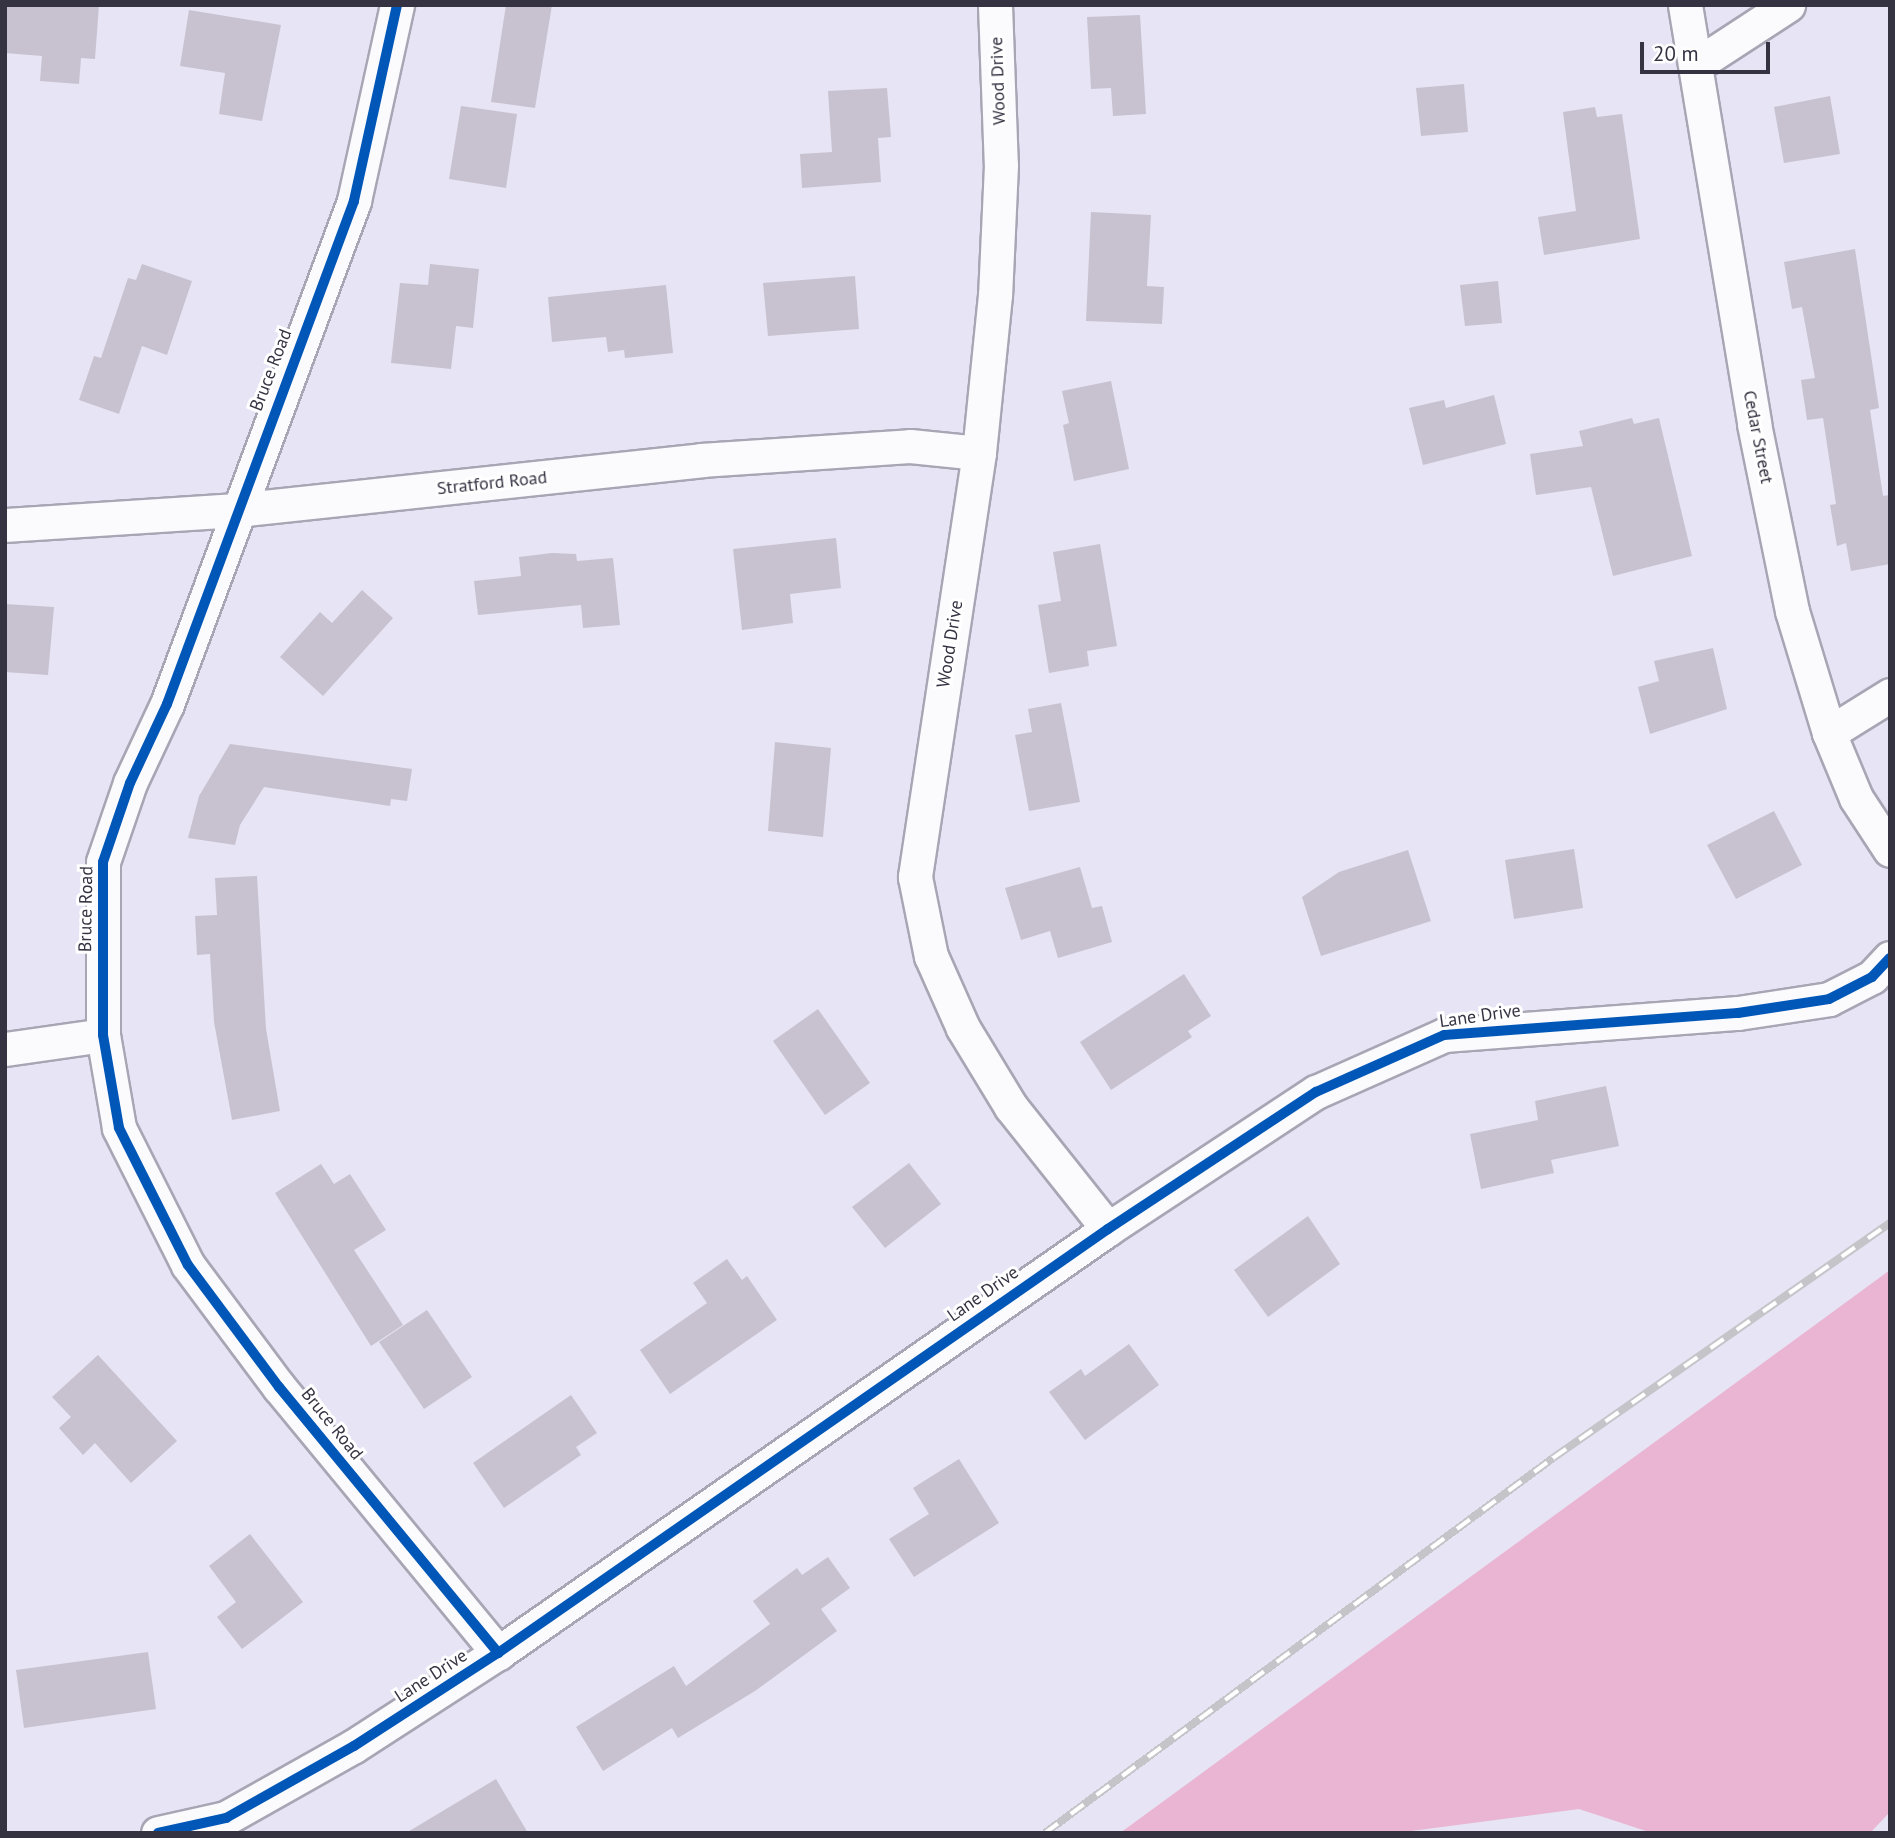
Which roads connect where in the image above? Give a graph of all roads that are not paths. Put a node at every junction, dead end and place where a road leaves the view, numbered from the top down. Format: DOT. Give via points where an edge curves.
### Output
graph roads {
  1 [pos="397,5"];
  2 [pos="995,5"];
  3 [pos="1685,5"];
  4 [pos="1788,5"];
  5 [pos="1696,65"];
  6 [pos="979,453"];
  7 [pos="236,510"];
  8 [pos="5,525"];
  9 [pos="1890,695"];
  10 [pos="1829,733"];
  11 [pos="1890,850"];
  12 [pos="1890,958"];
  13 [pos="103,1035"];
  14 [pos="5,1049"];
  15 [pos="1108,1229"];
  16 [pos="498,1653"];
  17 [pos="158,1833"];
  1 -- 7 [label="street, Bruce Road" via="354,201"];
  2 -- 6 [label="street, Wood Drive" via="1001,165 995,295"];
  3 -- 5 [label="street, Cedar Street"];
  4 -- 5 [label="street"];
  5 -- 10 [label="street, Cedar Street" via="1757,438 1792,611"];
  6 -- 7 [label="street, Stratford Road" via="910,446 701,460"];
  6 -- 15 [label="street, Wood Drive" via="915,877 931,956 963,1028 1012,1107"];
  7 -- 8 [label="street, Stratford Road"];
  7 -- 13 [label="street, Bruce Road" via="167,704 130,783 103,862"];
  9 -- 10 [label="street"];
  10 -- 11 [label="street, Cedar Street" via="1856,798"];
  12 -- 15 [label="street, Lane Drive" via="1872,978 1829,999 1738,1013 1444,1035 1316,1093"];
  13 -- 14 [label="street"];
  13 -- 16 [label="street, Bruce Road" via="119,1128 188,1265 279,1387"];
  15 -- 16 [label="street, Lane Drive"];
  16 -- 17 [label="street, Lane Drive" via="354,1746 226,1818"];
}
